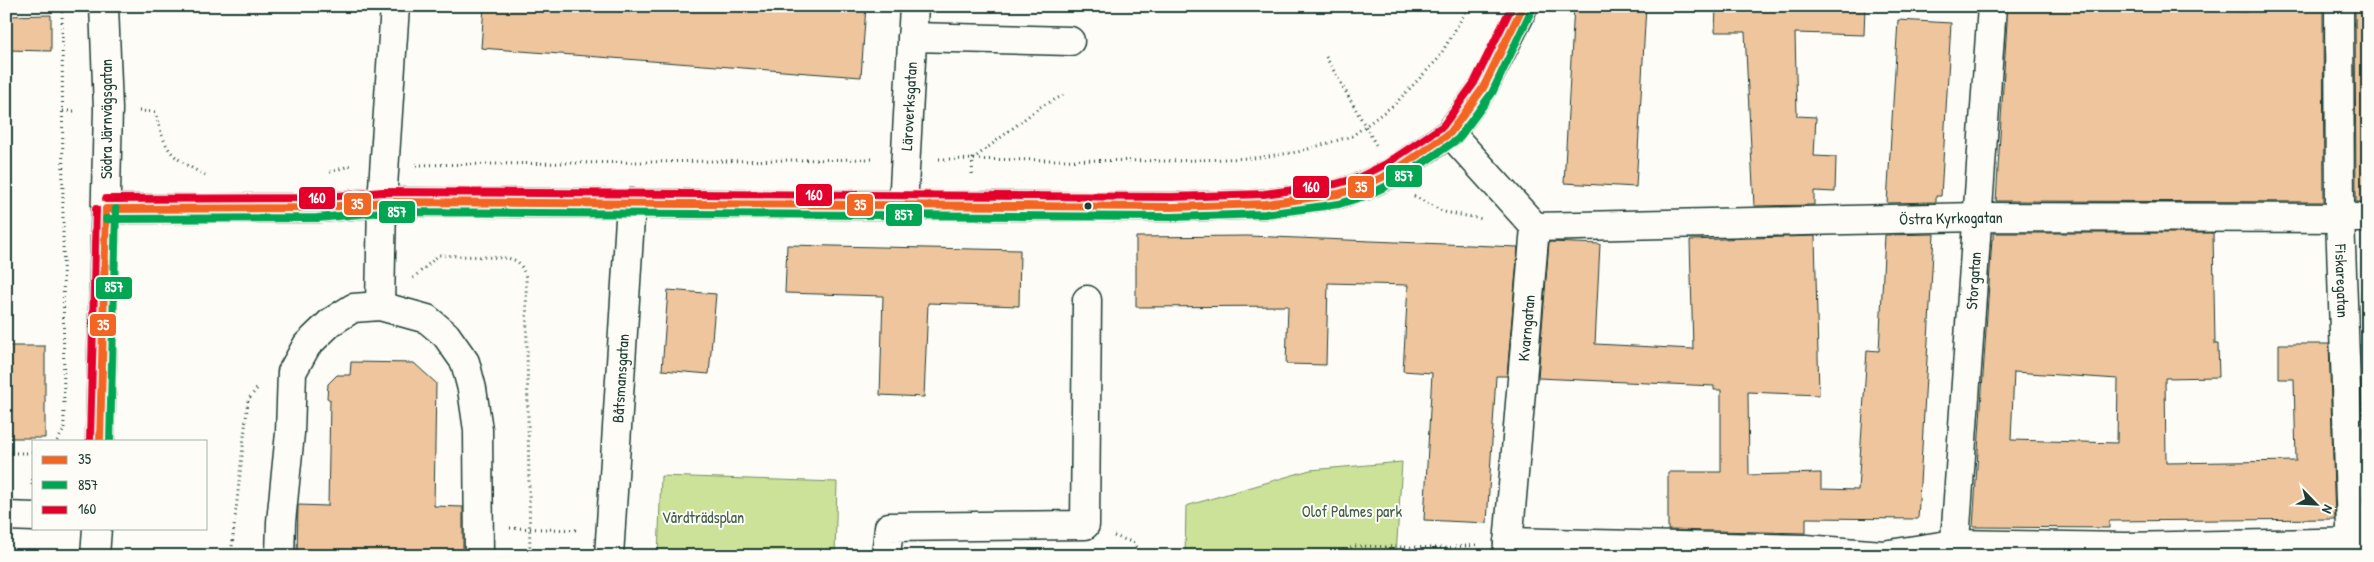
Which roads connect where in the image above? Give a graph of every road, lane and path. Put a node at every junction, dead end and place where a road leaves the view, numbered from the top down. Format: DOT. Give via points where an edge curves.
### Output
graph roads {
  1 [pos="62,6"];
  2 [pos="104,6"];
  3 [pos="395,6"];
  4 [pos="914,6"];
  5 [pos="1469,6"];
  6 [pos="1523,6"];
  7 [pos="1992,6"];
  8 [pos="2339,6"];
  9 [pos="912,37"];
  10 [pos="1070,41"];
  11 [pos="1326,57"];
  12 [pos="1066,94"];
  13 [pos="1365,126"];
  14 [pos="1450,134"];
  15 [pos="905,159"];
  16 [pos="973,159"];
  17 [pos="385,165"];
  18 [pos="1392,173"];
  19 [pos="382,202"];
  20 [pos="631,203"];
  21 [pos="902,206"];
  22 [pos="972,206"];
  23 [pos="106,209"];
  24 [pos="1977,218"];
  25 [pos="2340,218"];
  26 [pos="2368,218"];
  27 [pos="1487,220"];
  28 [pos="1535,227"];
  29 [pos="1087,300"];
  30 [pos="380,306"];
  31 [pos="292,372"];
  32 [pos="58,440"];
  33 [pos="100,440"];
  34 [pos="6,453"];
  35 [pos="32,454"];
  36 [pos="6,516"];
  37 [pos="32,517"];
  38 [pos="97,530"];
  39 [pos="609,544"];
  40 [pos="479,545"];
  41 [pos="2357,547"];
  42 [pos="1508,549"];
  43 [pos="1954,550"];
  44 [pos="2116,551"];
  45 [pos="588,555"];
  46 [pos="1883,555"];
  47 [pos="95,556"];
  48 [pos="231,556"];
  49 [pos="280,556"];
  50 [pos="886,556"];
  51 [pos="1338,556"];
  1 -- 32 [label="path" via="64,430"];
  2 -- 23 [label="street, Södra Järnvägsgatan" via="108,110"];
  3 -- 17 [label="street"];
  4 -- 9 [label="street, Läroverksgatan"];
  5 -- 13 [label="path" via="1438,59 1395,104"];
  6 -- 14 [label="street" via="1483,88"];
  7 -- 24 [label="street, Storgatan"];
  8 -- 25 [label="street, Fiskaregatan"];
  9 -- 10 [label="street"];
  9 -- 15 [label="street, Läroverksgatan"];
  11 -- 13 [label="path"];
  12 -- 16 [label="path" via="1040,106"];
  13 -- 16 [label="path" via="1352,136 1298,152 1253,158 1170,161"];
  13 -- 18 [label="path"];
  14 -- 18 [label="street"];
  14 -- 28 [label="street"];
  15 -- 16 [label="path"];
  15 -- 17 [label="path"];
  15 -- 21 [label="street, Läroverksgatan"];
  16 -- 22 [label="path"];
  17 -- 19 [label="street"];
  18 -- 22 [label="street" via="1338,194 1265,204"];
  18 -- 27 [label="path" via="1415,197 1444,212"];
  19 -- 20 [label="street"];
  19 -- 23 [label="street" via="317,208"];
  19 -- 30 [label="street"];
  20 -- 21 [label="street"];
  20 -- 39 [label="street, Båtsmansgatan"];
  21 -- 22 [label="street"];
  23 -- 33 [label="street, Södra Järnvägsgatan"];
  24 -- 25 [label="street, Östra Kyrkogatan"];
  24 -- 28 [label="street, Östra Kyrkogatan"];
  24 -- 43 [label="street, Storgatan"];
  25 -- 26 [label="street, Östra Kyrkogatan"];
  25 -- 41 [label="street, Fiskaregatan"];
  28 -- 42 [label="street, Kvarngatan"];
  29 -- 50 [label="street" via="1085,525 889,527"];
  30 -- 31 [label="street" via="353,308 332,322 307,345"];
  30 -- 40 [label="street" via="427,319 446,335 465,362 478,430"];
  31 -- 48 [label="path" via="263,382 248,400"];
  31 -- 49 [label="street"];
  34 -- 35 [label="path"];
  36 -- 37 [label="street"];
  38 -- 47 [label="street"];
  39 -- 40 [label="path"];
  40 -- 45 [label="path"];
  41 -- 44 [label="street"];
  42 -- 46 [label="street" via="1804,549"];
  42 -- 51 [label="path" via="1354,546"];
  43 -- 44 [label="street"];
  43 -- 46 [label="street"];
}
